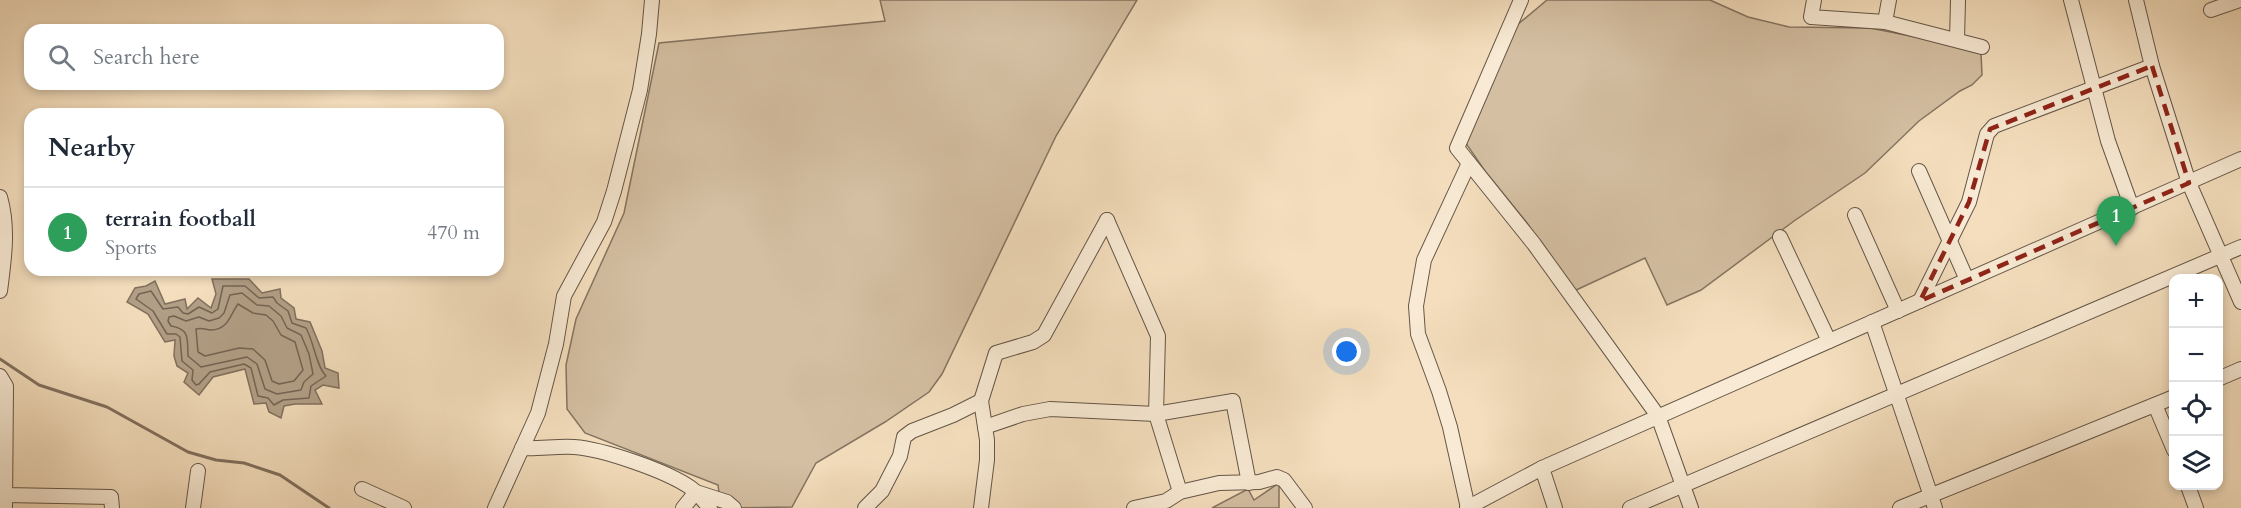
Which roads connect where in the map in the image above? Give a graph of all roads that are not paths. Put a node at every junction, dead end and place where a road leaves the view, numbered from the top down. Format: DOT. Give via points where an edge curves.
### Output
graph roads {
  1 [pos="652,0"];
  2 [pos="1889,0"];
  3 [pos="1958,0"];
  4 [pos="2071,0"];
  5 [pos="2136,0"];
  6 [pos="2240,0"];
  7 [pos="1810,1"];
  8 [pos="1522,2"];
  9 [pos="2211,10"];
  10 [pos="1885,22"];
  11 [pos="1957,40"];
  12 [pos="1983,47"];
  13 [pos="2152,66"];
  14 [pos="2093,89"];
  15 [pos="2241,159"];
  16 [pos="1469,163"];
  17 [pos="1919,171"];
  18 [pos="2189,183"];
  19 [pos="0,198"];
  20 [pos="2132,208"];
  21 [pos="1855,215"];
  22 [pos="1780,237"];
  23 [pos="1950,240"];
  24 [pos="2241,247"];
  25 [pos="2221,255"];
  26 [pos="1967,280"];
  27 [pos="0,291"];
  28 [pos="1920,301"];
  29 [pos="2241,302"];
  30 [pos="1898,311"];
  31 [pos="1872,322"];
  32 [pos="1829,341"];
  33 [pos="2241,369"];
  34 [pos="0,376"];
  35 [pos="2223,377"];
  36 [pos="1897,394"];
  37 [pos="2169,399"];
  38 [pos="981,401"];
  39 [pos="2155,405"];
  40 [pos="1156,414"];
  41 [pos="1658,416"];
  42 [pos="986,427"];
  43 [pos="2169,438"];
  44 [pos="522,448"];
  45 [pos="1542,468"];
  46 [pos="198,471"];
  47 [pos="1249,483"];
  48 [pos="1682,486"];
  49 [pos="362,489"];
  50 [pos="2189,490"];
  51 [pos="696,492"];
  52 [pos="1180,492"];
  53 [pos="4,498"];
  54 [pos="1292,501"];
  55 [pos="1933,501"];
  56 [pos="111,508"];
  57 [pos="193,508"];
  58 [pos="404,508"];
  59 [pos="495,508"];
  60 [pos="683,508"];
  61 [pos="710,508"];
  62 [pos="734,508"];
  63 [pos="865,508"];
  64 [pos="981,508"];
  65 [pos="1134,508"];
  66 [pos="1305,508"];
  67 [pos="1468,508"];
  68 [pos="1555,508"];
  69 [pos="1630,508"];
  70 [pos="1691,508"];
  71 [pos="1900,508"];
  72 [pos="2196,508"];
  1 -- 44 [label="street" via="640,90 614,191 604,222 564,297 538,413"];
  2 -- 10 [label="street"];
  3 -- 11 [label="street"];
  4 -- 14 [label="street"];
  5 -- 13 [label="street"];
  6 -- 9 [label="street"];
  7 -- 10 [label="street" via="1812,17"];
  8 -- 16 [label="street" via="1457,148"];
  10 -- 11 [label="street"];
  11 -- 12 [label="street"];
  13 -- 14 [label="street"];
  13 -- 18 [label="street"];
  14 -- 20 [label="street"];
  14 -- 23 [label="street" via="1990,129 1969,202"];
  15 -- 18 [label="street"];
  16 -- 41 [label="street" via="1534,243"];
  16 -- 67 [label="street" via="1424,260 1416,306 1418,334 1450,427"];
  17 -- 23 [label="street"];
  18 -- 20 [label="street"];
  18 -- 25 [label="street"];
  19 -- 27 [label="street" via="6,249"];
  20 -- 26 [label="street"];
  21 -- 30 [label="street"];
  22 -- 32 [label="street"];
  23 -- 26 [label="street"];
  23 -- 28 [label="street"];
  24 -- 25 [label="street"];
  25 -- 29 [label="street"];
  25 -- 36 [label="street"];
  26 -- 28 [label="street"];
  28 -- 30 [label="street"];
  30 -- 31 [label="street"];
  31 -- 32 [label="street"];
  31 -- 36 [label="street"];
  32 -- 41 [label="street"];
  33 -- 35 [label="street"];
  34 -- 53 [label="street" via="6,386"];
  36 -- 48 [label="street"];
  36 -- 55 [label="street"];
  37 -- 39 [label="street"];
  38 -- 40 [label="street" via="996,353 1044,335 1107,220 1158,336"];
  38 -- 42 [label="street"];
  38 -- 63 [label="street" via="904,437 900,456 882,491"];
  39 -- 43 [label="street"];
  39 -- 55 [label="street"];
  40 -- 42 [label="street" via="1050,409"];
  40 -- 47 [label="street" via="1233,401"];
  40 -- 52 [label="street"];
  41 -- 45 [label="street"];
  41 -- 48 [label="street"];
  42 -- 64 [label="street"];
  44 -- 51 [label="street" via="574,447 600,452 670,475"];
  44 -- 59 [label="street"];
  45 -- 67 [label="street"];
  45 -- 68 [label="street"];
  46 -- 57 [label="street"];
  47 -- 52 [label="street" via="1219,483"];
  47 -- 54 [label="street" via="1277,477 1284,480"];
  48 -- 69 [label="street"];
  48 -- 70 [label="street"];
  49 -- 58 [label="street"];
  50 -- 72 [label="street"];
  51 -- 60 [label="street"];
  51 -- 61 [label="street"];
  51 -- 62 [label="street"];
  52 -- 65 [label="street" via="1166,501"];
  53 -- 56 [label="street" via="111,497"];
  54 -- 66 [label="street"];
  55 -- 71 [label="street"];
}
